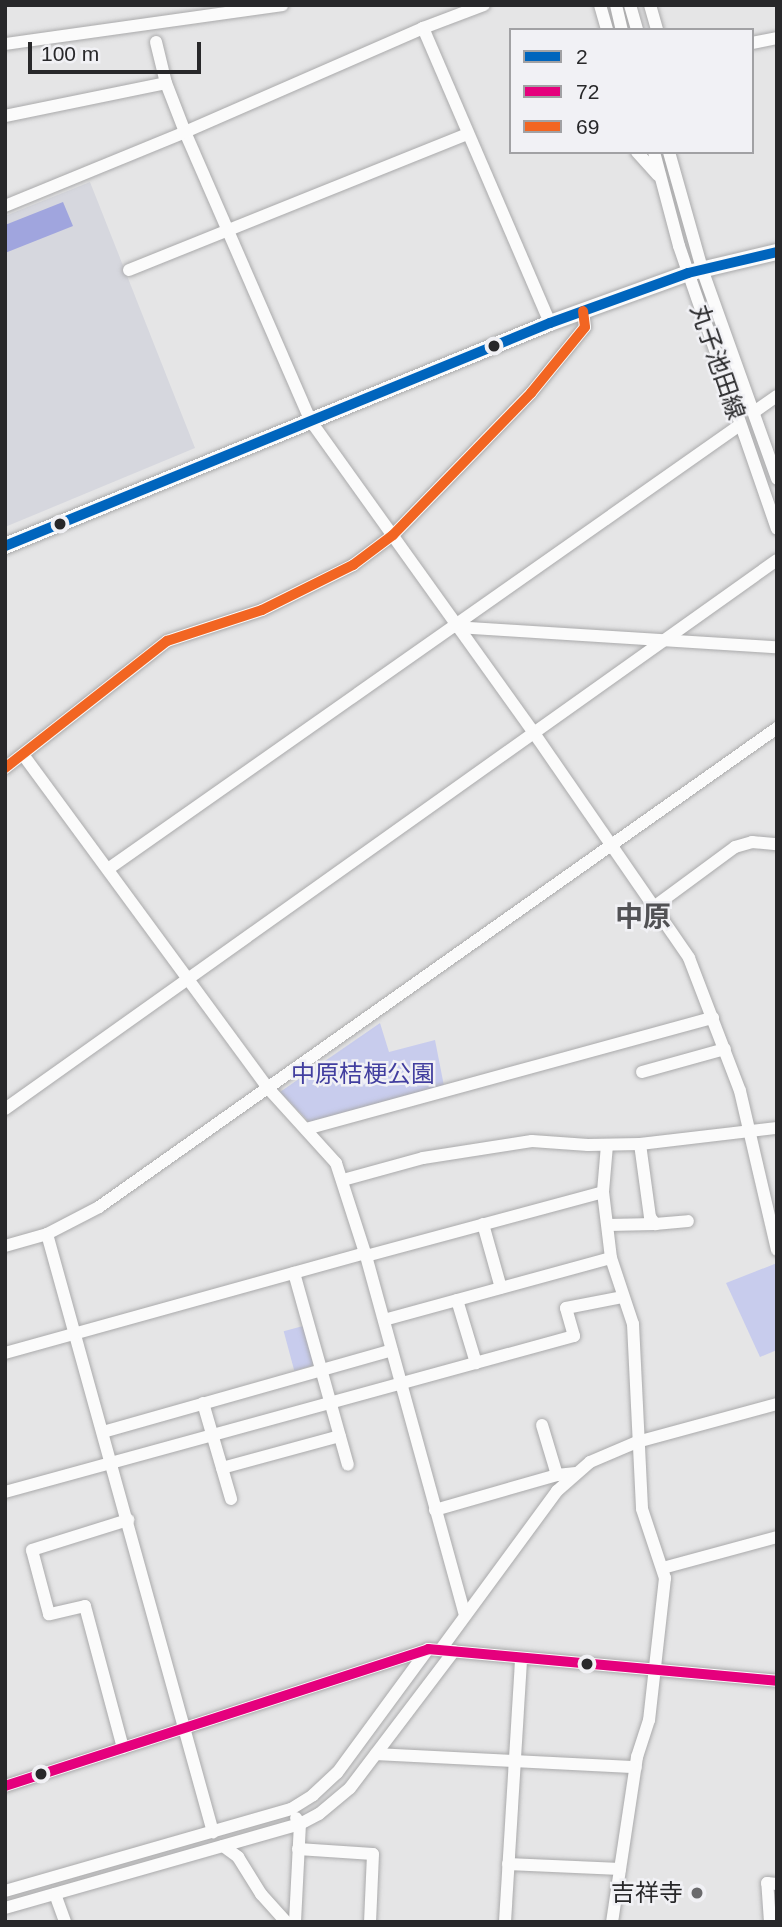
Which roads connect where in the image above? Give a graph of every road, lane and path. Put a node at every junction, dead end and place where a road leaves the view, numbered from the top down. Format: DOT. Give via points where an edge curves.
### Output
graph roads {
  1 [pos="282,5"];
  2 [pos="484,5"];
  3 [pos="600,5"];
  4 [pos="616,5"];
  5 [pos="630,5"];
  6 [pos="650,5"];
  7 [pos="423,28"];
  8 [pos="606,28"];
  9 [pos="622,28"];
  10 [pos="636,28"];
  11 [pos="656,28"];
  12 [pos="777,38"];
  13 [pos="156,43"];
  14 [pos="754,43"];
  15 [pos="5,44"];
  16 [pos="166,83"];
  17 [pos="5,116"];
  18 [pos="185,132"];
  19 [pos="467,134"];
  20 [pos="639,154"];
  21 [pos="655,157"];
  22 [pos="673,159"];
  23 [pos="660,178"];
  24 [pos="5,206"];
  25 [pos="227,229"];
  26 [pos="777,252"];
  27 [pos="129,270"];
  28 [pos="695,271"];
  29 [pos="583,311"];
  30 [pos="550,323"];
  31 [pos="777,396"];
  32 [pos="754,412"];
  33 [pos="310,420"];
  34 [pos="740,425"];
  35 [pos="777,479"];
  36 [pos="777,529"];
  37 [pos="393,535"];
  38 [pos="5,546"];
  39 [pos="777,560"];
  40 [pos="456,626"];
  41 [pos="665,640"];
  42 [pos="777,647"];
  43 [pos="777,728"];
  44 [pos="534,733"];
  45 [pos="24,756"];
  46 [pos="5,768"];
  47 [pos="777,844"];
  48 [pos="612,846"];
  49 [pos="108,869"];
  50 [pos="655,906"];
  51 [pos="188,978"];
  52 [pos="713,1018"];
  53 [pos="724,1049"];
  54 [pos="642,1072"];
  55 [pos="267,1087"];
  56 [pos="5,1109"];
  57 [pos="777,1128"];
  58 [pos="306,1129"];
  59 [pos="750,1132"];
  60 [pos="640,1144"];
  61 [pos="607,1145"];
  62 [pos="343,1180"];
  63 [pos="603,1192"];
  64 [pos="688,1221"];
  65 [pos="484,1224"];
  66 [pos="655,1224"];
  67 [pos="608,1225"];
  68 [pos="47,1234"];
  69 [pos="5,1246"];
  70 [pos="777,1250"];
  71 [pos="366,1254"];
  72 [pos="611,1258"];
  73 [pos="294,1273"];
  74 [pos="501,1288"];
  75 [pos="622,1297"];
  76 [pos="457,1300"];
  77 [pos="383,1320"];
  78 [pos="77,1335"];
  79 [pos="392,1350"];
  80 [pos="5,1353"];
  81 [pos="476,1363"];
  82 [pos="321,1369"];
  83 [pos="400,1384"];
  84 [pos="331,1401"];
  85 [pos="203,1403"];
  86 [pos="777,1404"];
  87 [pos="542,1425"];
  88 [pos="103,1432"];
  89 [pos="212,1434"];
  90 [pos="340,1436"];
  91 [pos="637,1442"];
  92 [pos="111,1463"];
  93 [pos="348,1465"];
  94 [pos="222,1468"];
  95 [pos="576,1473"];
  96 [pos="557,1475"];
  97 [pos="5,1492"];
  98 [pos="231,1499"];
  99 [pos="435,1510"];
  100 [pos="128,1520"];
  101 [pos="777,1536"];
  102 [pos="663,1568"];
  103 [pos="465,1615"];
  104 [pos="441,1650"];
  105 [pos="521,1658"];
  106 [pos="654,1671"];
  107 [pos="777,1681"];
  108 [pos="185,1727"];
  109 [pos="123,1748"];
  110 [pos="376,1754"];
  111 [pos="514,1760"];
  112 [pos="636,1767"];
  113 [pos="5,1786"];
  114 [pos="291,1809"];
  115 [pos="300,1824"];
  116 [pos="213,1832"];
  117 [pos="223,1846"];
  118 [pos="298,1849"];
  119 [pos="508,1864"];
  120 [pos="620,1869"];
  121 [pos="777,1884"];
  122 [pos="5,1891"];
  123 [pos="55,1894"];
  124 [pos="5,1908"];
  125 [pos="65,1922"];
  126 [pos="286,1922"];
  127 [pos="295,1922"];
  128 [pos="370,1922"];
  129 [pos="505,1922"];
  130 [pos="612,1922"];
  131 [pos="770,1922"];
  1 -- 15 [label="street"];
  2 -- 7 [label="street"];
  3 -- 8 [label="street"];
  4 -- 9 [label="street"];
  5 -- 10 [label="street"];
  6 -- 11 [label="street"];
  7 -- 18 [label="street"];
  7 -- 19 [label="street"];
  12 -- 14 [label="street"];
  13 -- 16 [label="street"];
  16 -- 17 [label="street"];
  16 -- 18 [label="street"];
  18 -- 24 [label="street"];
  18 -- 25 [label="street"];
  19 -- 25 [label="street"];
  19 -- 30 [label="street"];
  20 -- 23 [label="street"];
  21 -- 23 [label="street, 丸子池田線"];
  22 -- 28 [label="street, 丸子池田線"];
  23 -- 28 [label="street, 丸子池田線"];
  25 -- 27 [label="street"];
  25 -- 33 [label="street"];
  26 -- 28 [label="main road"];
  28 -- 29 [label="main road"];
  28 -- 32 [label="street, 丸子池田線"];
  28 -- 34 [label="street, 丸子池田線"];
  29 -- 30 [label="main road"];
  29 -- 37 [label="street" via="585,327 531,393"];
  30 -- 33 [label="main road"];
  31 -- 32 [label="street"];
  32 -- 35 [label="street, 丸子池田線"];
  33 -- 37 [label="street"];
  33 -- 38 [label="main road"];
  34 -- 36 [label="street, 丸子池田線"];
  34 -- 40 [label="street"];
  37 -- 40 [label="street"];
  37 -- 45 [label="street" via="353,565 262,610 167,641"];
  39 -- 41 [label="street"];
  40 -- 41 [label="street"];
  40 -- 44 [label="street"];
  40 -- 49 [label="street"];
  41 -- 42 [label="street"];
  41 -- 44 [label="street"];
  43 -- 48 [label="street"];
  44 -- 48 [label="street"];
  44 -- 51 [label="street"];
  45 -- 46 [label="street"];
  45 -- 49 [label="street"];
  47 -- 50 [label="street" via="752,842 735,848"];
  48 -- 50 [label="street"];
  48 -- 55 [label="street"];
  49 -- 51 [label="street"];
  50 -- 52 [label="street" via="689,958"];
  51 -- 55 [label="street"];
  51 -- 56 [label="street"];
  52 -- 53 [label="street"];
  52 -- 58 [label="street"];
  53 -- 54 [label="street"];
  53 -- 59 [label="street"];
  55 -- 58 [label="street"];
  55 -- 68 [label="street" via="99,1207"];
  57 -- 59 [label="street"];
  58 -- 62 [label="street" via="336,1163"];
  59 -- 60 [label="street"];
  59 -- 70 [label="street"];
  60 -- 61 [label="street"];
  60 -- 66 [label="street" via="650,1217"];
  61 -- 62 [label="street" via="531,1141 423,1158"];
  61 -- 63 [label="street"];
  62 -- 71 [label="street"];
  63 -- 65 [label="street"];
  63 -- 67 [label="street"];
  64 -- 66 [label="street"];
  65 -- 71 [label="street"];
  65 -- 74 [label="street"];
  66 -- 67 [label="street"];
  67 -- 72 [label="street"];
  68 -- 69 [label="street"];
  68 -- 78 [label="street"];
  71 -- 73 [label="street"];
  71 -- 77 [label="street"];
  72 -- 74 [label="street"];
  72 -- 75 [label="street"];
  73 -- 78 [label="street"];
  73 -- 82 [label="street"];
  74 -- 76 [label="street"];
  75 -- 81 [label="street" via="566,1308 574,1336"];
  75 -- 91 [label="street" via="633,1324"];
  76 -- 77 [label="street"];
  76 -- 81 [label="street"];
  77 -- 79 [label="street"];
  78 -- 80 [label="street"];
  78 -- 88 [label="street"];
  79 -- 82 [label="street"];
  79 -- 83 [label="street"];
  81 -- 83 [label="street"];
  82 -- 84 [label="street"];
  82 -- 85 [label="street"];
  83 -- 84 [label="street"];
  83 -- 99 [label="street"];
  84 -- 89 [label="street"];
  84 -- 90 [label="street"];
  85 -- 88 [label="street"];
  85 -- 89 [label="street"];
  86 -- 91 [label="street"];
  87 -- 96 [label="street"];
  88 -- 92 [label="street"];
  89 -- 92 [label="street"];
  89 -- 94 [label="street"];
  90 -- 93 [label="street"];
  90 -- 94 [label="street"];
  91 -- 95 [label="street" via="602,1455"];
  91 -- 102 [label="street" via="642,1509"];
  92 -- 97 [label="street"];
  92 -- 100 [label="street"];
  94 -- 98 [label="street"];
  95 -- 96 [label="street"];
  95 -- 103 [label="street" via="557,1491"];
  96 -- 99 [label="street"];
  99 -- 103 [label="street"];
  100 -- 108 [label="street"];
  100 -- 109 [label="street" via="32,1550 49,1614 85,1606"];
  101 -- 102 [label="street"];
  102 -- 106 [label="street"];
  103 -- 104 [label="street"];
  104 -- 105 [label="street"];
  104 -- 108 [label="street"];
  104 -- 110 [label="street"];
  104 -- 114 [label="street" via="337,1773"];
  105 -- 106 [label="street"];
  105 -- 111 [label="street"];
  106 -- 107 [label="street"];
  106 -- 112 [label="street" via="649,1720"];
  108 -- 109 [label="street"];
  108 -- 116 [label="street"];
  109 -- 113 [label="street"];
  110 -- 111 [label="street"];
  110 -- 115 [label="street" via="336,1802"];
  111 -- 112 [label="street"];
  111 -- 119 [label="street"];
  112 -- 120 [label="street"];
  114 -- 115 [label="street"];
  114 -- 116 [label="street"];
  115 -- 117 [label="street"];
  115 -- 118 [label="street"];
  116 -- 122 [label="street"];
  117 -- 123 [label="street"];
  117 -- 126 [label="street" via="238,1857"];
  118 -- 127 [label="street"];
  118 -- 128 [label="street" via="373,1854"];
  119 -- 120 [label="street"];
  119 -- 129 [label="street"];
  120 -- 130 [label="street"];
  121 -- 131 [label="street" via="767,1883"];
  123 -- 124 [label="street"];
  123 -- 125 [label="street"];
}
